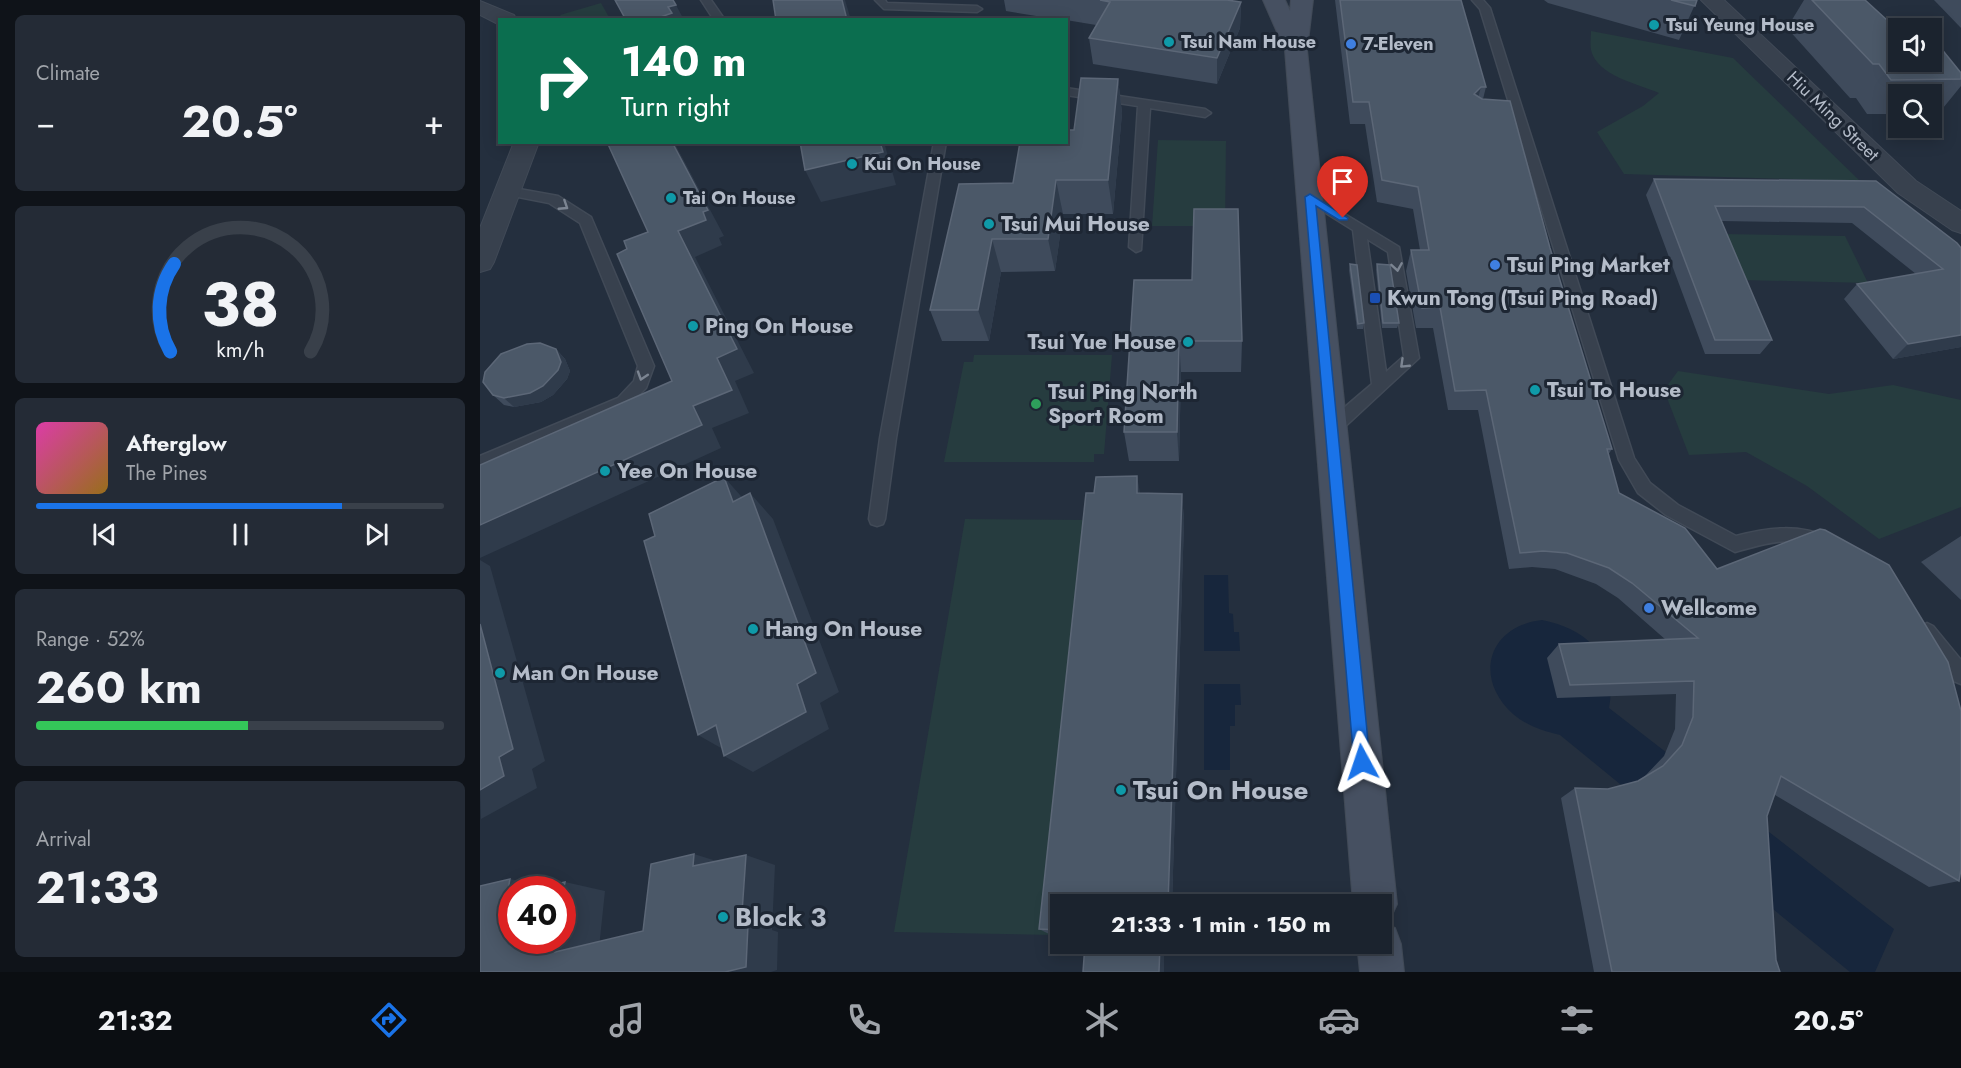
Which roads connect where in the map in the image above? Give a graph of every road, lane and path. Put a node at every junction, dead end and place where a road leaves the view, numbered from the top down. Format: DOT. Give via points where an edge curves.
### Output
graph roads {
  1 [pos="706,0"];
  2 [pos="880,0"];
  3 [pos="1274,0"];
  4 [pos="1302,0"];
  5 [pos="1477,0"];
  6 [pos="1712,0"];
  7 [pos="480,7"];
  8 [pos="978,10"];
  9 [pos="502,18"];
  10 [pos="719,18"];
  11 [pos="1296,50"];
  12 [pos="1068,91"];
  13 [pos="1144,104"];
  14 [pos="1205,114"];
  15 [pos="526,144"];
  16 [pos="940,144"];
  17 [pos="508,191"];
  18 [pos="1310,197"];
  19 [pos="1961,225"];
  20 [pos="1359,228"];
  21 [pos="1136,247"];
  22 [pos="480,262"];
  23 [pos="1380,386"];
  24 [pos="1331,429"];
  25 [pos="480,463"];
  26 [pos="877,519"];
  27 [pos="1842,551"];
  28 [pos="1916,618"];
  29 [pos="1961,675"];
  30 [pos="1374,894"];
  31 [pos="1380,954"];
  32 [pos="1382,972"];
  1 -- 10 [label="lane"];
  2 -- 8 [label="lane" via="884,6"];
  3 -- 11 [label="street"];
  4 -- 11 [label="street"];
  5 -- 27 [label="lane" via="1485,8 1514,114 1627,460 1644,488 1672,510 1735,544 1778,533 1810,536"];
  6 -- 19 [label="street, Hiu Ming Street" via="1907,187"];
  7 -- 9 [label="street"];
  11 -- 18 [label="street"];
  12 -- 13 [label="lane"];
  13 -- 14 [label="lane"];
  13 -- 21 [label="lane"];
  15 -- 17 [label="street"];
  16 -- 26 [label="lane"];
  17 -- 22 [label="street"];
  17 -- 25 [label="lane, one-way" via="553,199 586,220 646,366 641,384 623,402"];
  18 -- 20 [label="lane"];
  18 -- 24 [label="street"];
  20 -- 23 [label="lane"];
  20 -- 23 [label="lane, one-way" via="1394,250 1412,358"];
  23 -- 24 [label="lane"];
  24 -- 30 [label="street"];
  28 -- 29 [label="lane"];
  31 -- 32 [label="street"];
}
